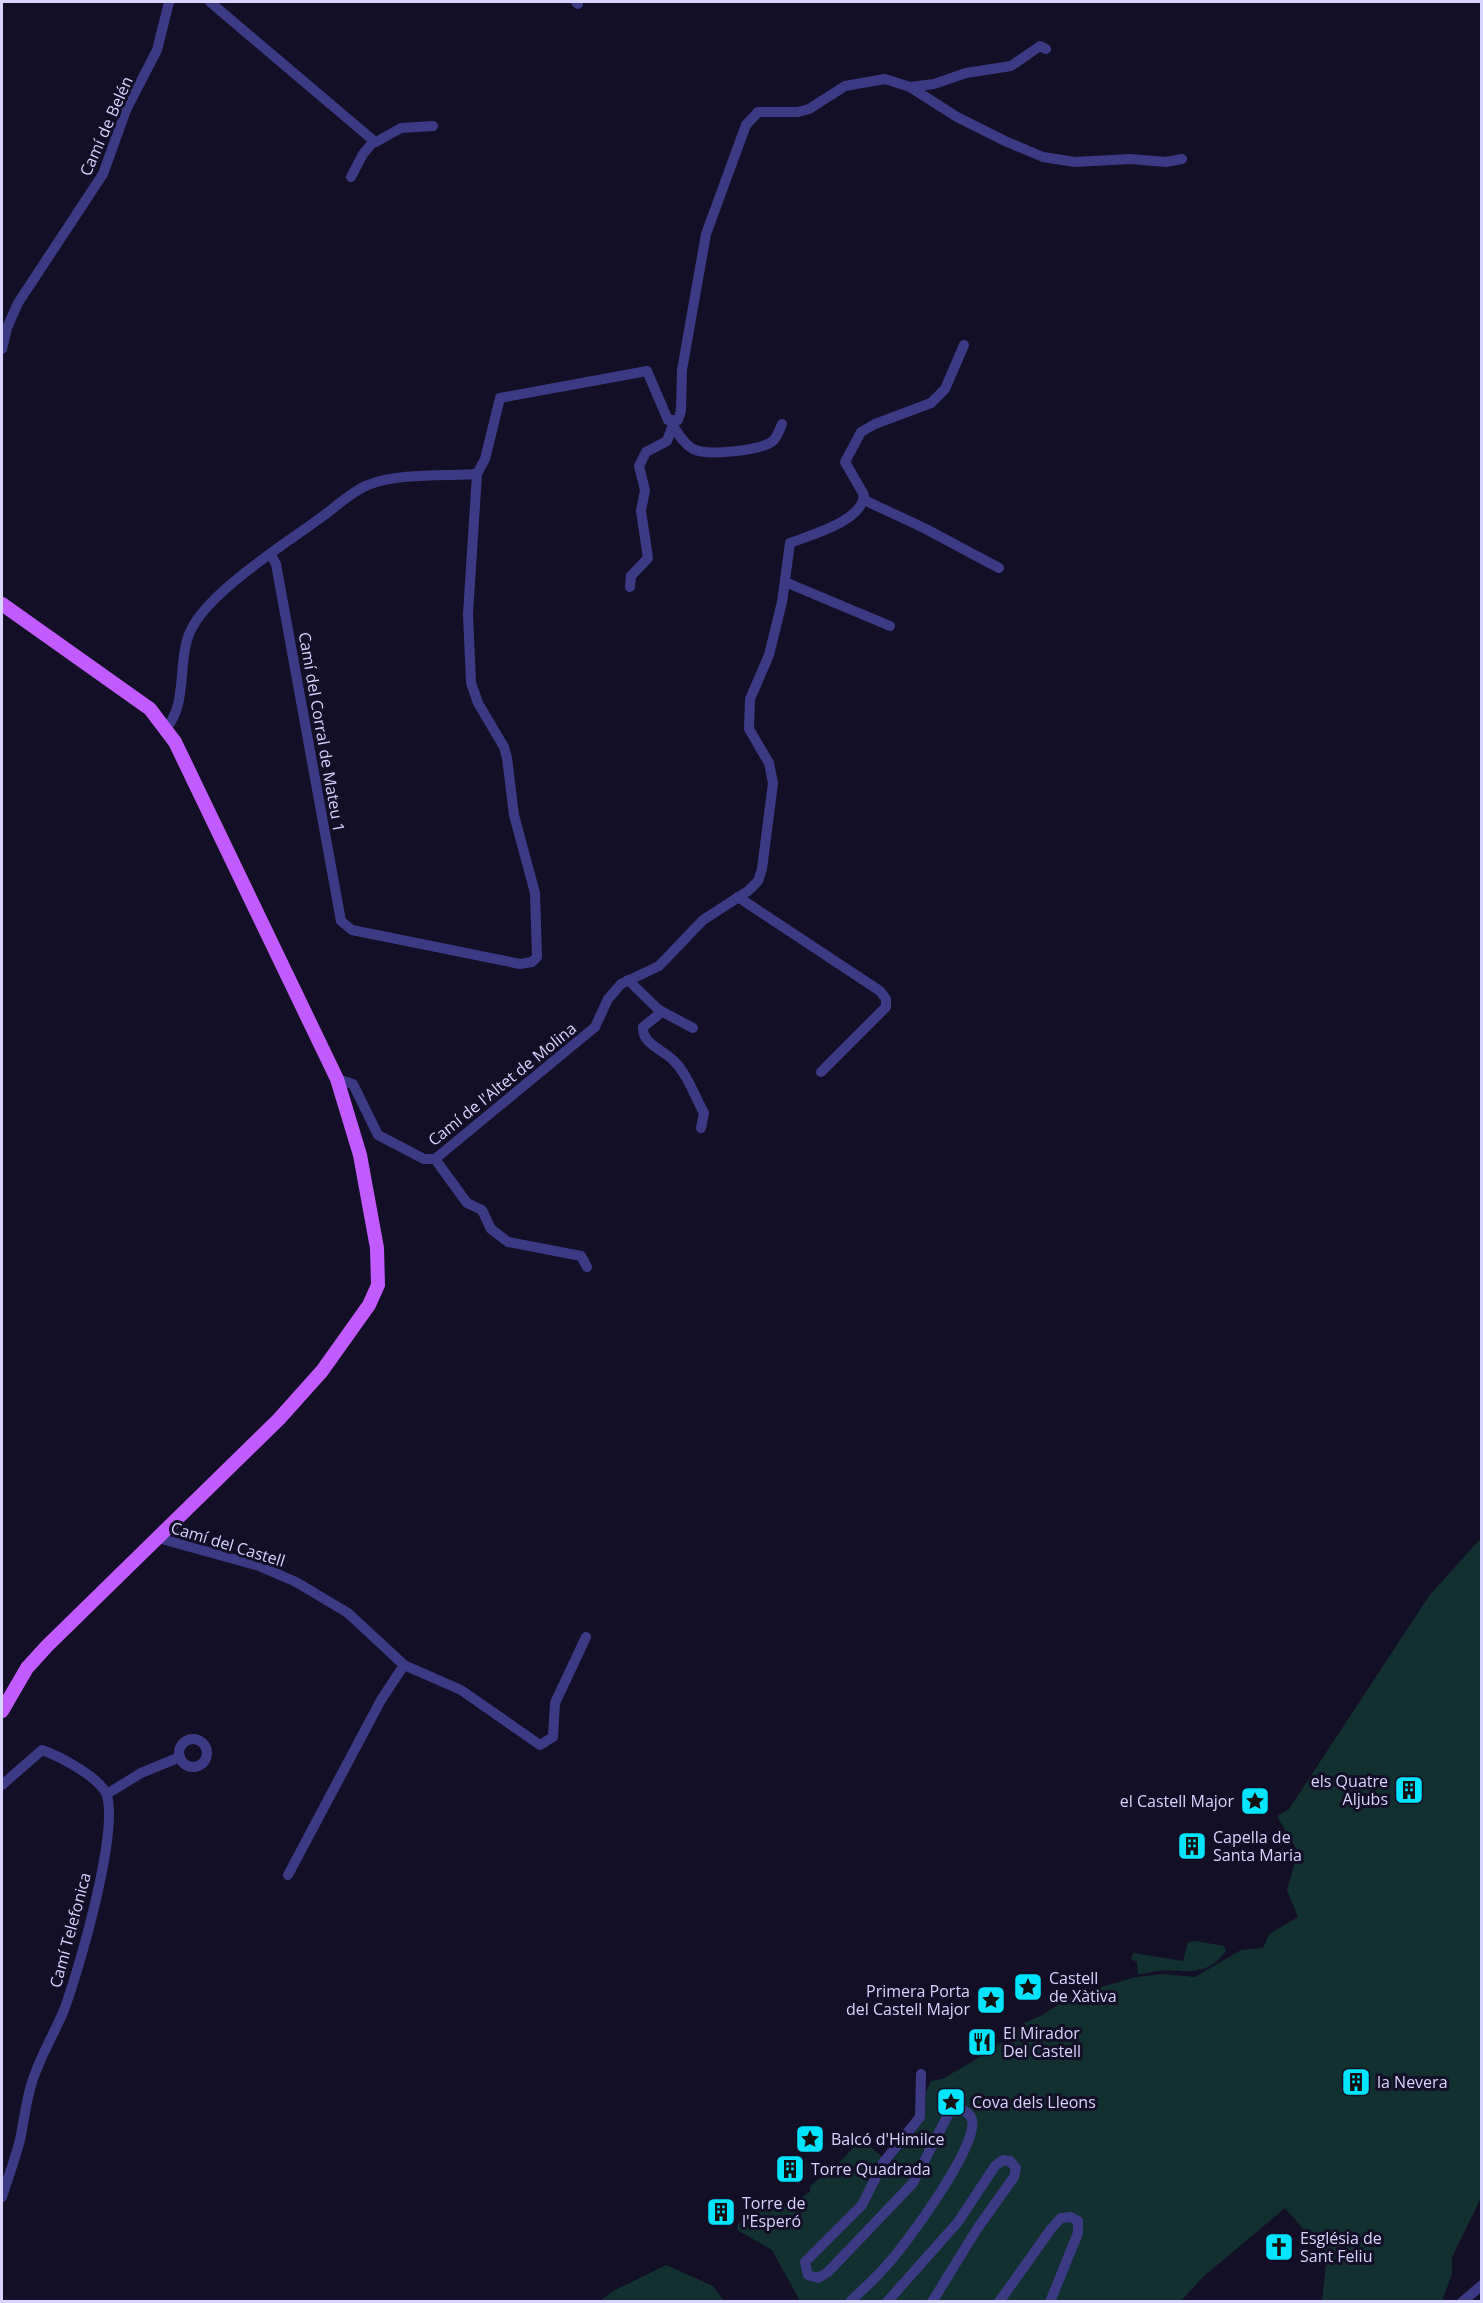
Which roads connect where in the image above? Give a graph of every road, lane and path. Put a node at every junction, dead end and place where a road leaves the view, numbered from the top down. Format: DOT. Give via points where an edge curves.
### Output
graph roads {
  1 [pos="169,2"];
  2 [pos="210,2"];
  3 [pos="1046,49"];
  4 [pos="910,87"];
  5 [pos="433,126"];
  6 [pos="374,141"];
  7 [pos="1182,159"];
  8 [pos="351,177"];
  9 [pos="964,345"];
  10 [pos="2,349"];
  11 [pos="674,424"];
  12 [pos="782,424"];
  13 [pos="477,474"];
  14 [pos="864,500"];
  15 [pos="270,555"];
  16 [pos="999,568"];
  17 [pos="785,582"];
  18 [pos="630,587"];
  19 [pos="2,604"];
  20 [pos="891,626"];
  21 [pos="166,728"];
  22 [pos="738,897"];
  23 [pos="628,980"];
  24 [pos="659,1010"];
  25 [pos="693,1028"];
  26 [pos="821,1072"];
  27 [pos="337,1079"];
  28 [pos="701,1128"];
  29 [pos="435,1159"];
  30 [pos="587,1267"];
  31 [pos="158,1538"];
  32 [pos="586,1637"];
  33 [pos="404,1665"];
  34 [pos="2,1711"];
  35 [pos="180,1756"];
  36 [pos="2,1785"];
  37 [pos="107,1794"];
  38 [pos="288,1875"];
  39 [pos="921,2074"];
  40 [pos="13,2160"];
  41 [pos="2,2172"];
  42 [pos="2,2197"];
  43 [pos="1482,2285"];
  44 [pos="850,2301"];
  45 [pos="887,2301"];
  46 [pos="932,2301"];
  47 [pos="999,2301"];
  48 [pos="1050,2301"];
  49 [pos="1462,2301"];
  1 -- 10 [label="street, Camí de Belén" via="158,50 126,110 103,174 18,303"];
  2 -- 6 [label="street"];
  3 -- 4 [label="street" via="1034,48 1011,66"];
  4 -- 7 [label="street" via="957,117 1043,157 1075,162"];
  4 -- 11 [label="street" via="885,79 858,82 831,93 809,109 758,111 746,125 706,234 682,370 680,417"];
  5 -- 6 [label="street" via="401,128"];
  6 -- 8 [label="street"];
  9 -- 14 [label="street" via="945,389 931,403 861,432 845,462"];
  11 -- 12 [label="street" via="693,449 718,452 773,441"];
  11 -- 13 [label="street" via="668,420 647,371 510,395 500,398"];
  11 -- 18 [label="street" via="667,441 646,452 639,466 645,490 641,511 648,558 631,576"];
  13 -- 15 [label="street" via="368,484"];
  13 -- 15 [label="street, Camí del Corral de Mateu 1" via="468,614 471,683 507,758 514,815 535,893 537,957 532,963 520,964 352,930 339,916 278,575"];
  14 -- 16 [label="street"];
  14 -- 17 [label="street, Camí de l'Altet de Molina" via="838,525 790,543"];
  15 -- 21 [label="street" via="216,598 190,630 176,713"];
  17 -- 20 [label="street"];
  17 -- 22 [label="street, Camí de l'Altet de Molina" via="769,655 750,699 749,729 769,763 773,783 762,868 758,881"];
  19 -- 21 [label="main road" via="142,703"];
  21 -- 27 [label="main road"];
  22 -- 23 [label="street, Camí de l'Altet de Molina" via="703,920 659,966"];
  22 -- 26 [label="street" via="880,991 886,999 886,1007"];
  23 -- 24 [label="street"];
  23 -- 29 [label="street, Camí de l'Altet de Molina" via="608,999 595,1027"];
  24 -- 25 [label="street"];
  24 -- 28 [label="street" via="643,1027 642,1034 676,1062 704,1113"];
  27 -- 29 [label="street, Camí de l'Altet de Molina" via="353,1083 378,1135 424,1160"];
  27 -- 31 [label="main road" via="360,1155 377,1248 378,1286 322,1371"];
  29 -- 30 [label="street" via="467,1203 482,1210 491,1228 508,1242 581,1256"];
  31 -- 33 [label="street, Camí del Castell" via="259,1566 296,1582 348,1613"];
  31 -- 34 [label="main road" via="27,1668"];
  32 -- 33 [label="street, Camí del Castell" via="555,1703 553,1737 540,1745 461,1690"];
  33 -- 38 [label="street" via="381,1700"];
  35 -- 37 [label="street"];
  36 -- 37 [label="street" via="42,1750 82,1771"];
  37 -- 40 [label="street, Camí Telefonica" via="106,1849 92,1915 64,2010 32,2081"];
  39 -- 44 [label="street" via="920,2117 883,2163 862,2205 805,2262 808,2275 818,2278 828,2272 903,2196 920,2174 949,2113 963,2109 970,2115 972,2125 930,2210 888,2265"];
  40 -- 41 [label="street"];
  40 -- 42 [label="street, Camí Telefonica"];
  43 -- 49 [label="street"];
  45 -- 46 [label="street" via="958,2222 994,2166 1003,2160 1010,2161 1016,2168 1014,2177"];
  47 -- 48 [label="street" via="1051,2229 1061,2218 1071,2217 1078,2221 1078,2233"];
}
